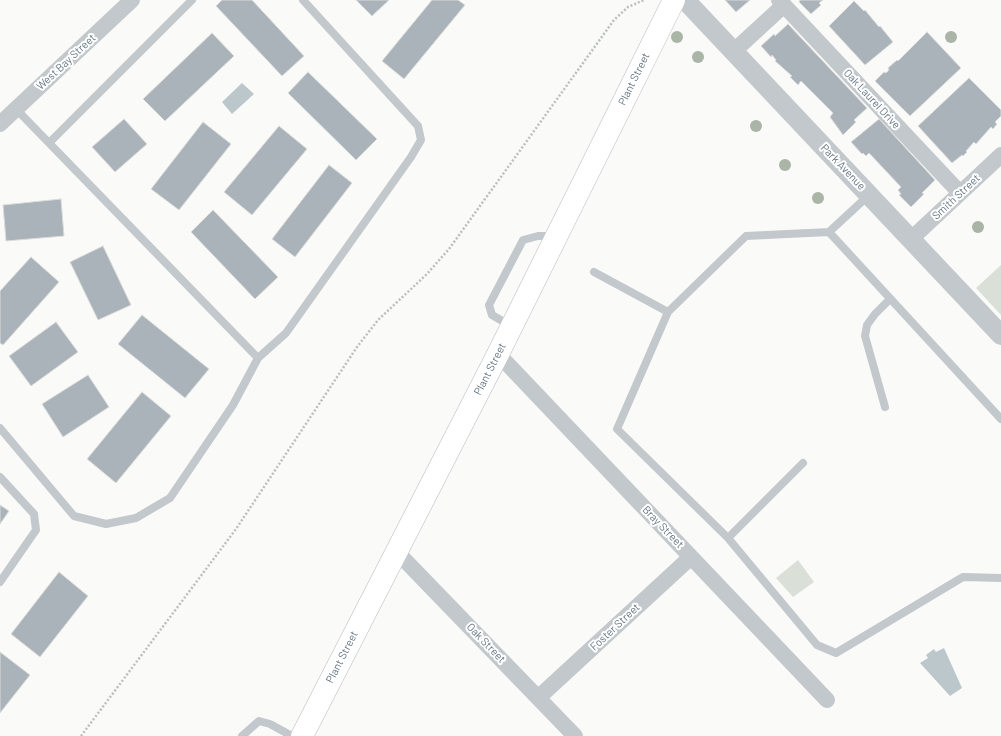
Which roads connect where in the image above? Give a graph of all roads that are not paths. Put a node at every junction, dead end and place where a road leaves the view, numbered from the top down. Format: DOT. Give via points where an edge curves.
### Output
graph roads {
  1 [pos="132,0"];
  2 [pos="192,0"];
  3 [pos="303,0"];
  4 [pos="674,0"];
  5 [pos="685,0"];
  6 [pos="782,2"];
  7 [pos="734,51"];
  8 [pos="16,109"];
  9 [pos="0,124"];
  10 [pos="49,143"];
  11 [pos="1001,155"];
  12 [pos="960,193"];
  13 [pos="869,194"];
  14 [pos="829,232"];
  15 [pos="556,236"];
  16 [pos="911,239"];
  17 [pos="594,272"];
  18 [pos="890,299"];
  19 [pos="668,312"];
  20 [pos="512,326"];
  21 [pos="1001,334"];
  22 [pos="498,354"];
  23 [pos="258,358"];
  24 [pos="886,407"];
  25 [pos="1001,419"];
  26 [pos="0,428"];
  27 [pos="803,463"];
  28 [pos="0,477"];
  29 [pos="728,538"];
  30 [pos="396,551"];
  31 [pos="692,557"];
  32 [pos="1001,578"];
  33 [pos="0,582"];
  34 [pos="539,697"];
  35 [pos="827,700"];
  36 [pos="242,736"];
  37 [pos="292,736"];
  38 [pos="302,736"];
  39 [pos="575,736"];
  1 -- 8 [label="street, West Bay Street"];
  2 -- 10 [label="lane"];
  3 -- 23 [label="lane" via="418,126 421,140 286,333"];
  4 -- 15 [label="main road, Plant Street"];
  5 -- 7 [label="street, Park Avenue"];
  6 -- 7 [label="street"];
  6 -- 12 [label="street, Oak Laurel Drive"];
  7 -- 13 [label="street, Park Avenue"];
  8 -- 9 [label="street, West Bay Street"];
  8 -- 10 [label="lane"];
  10 -- 23 [label="lane"];
  11 -- 12 [label="street, Smith Street"];
  12 -- 16 [label="street, Smith Street"];
  13 -- 14 [label="lane"];
  13 -- 16 [label="street, Park Avenue"];
  14 -- 18 [label="lane"];
  14 -- 19 [label="lane" via="746,236"];
  15 -- 20 [label="main road, Plant Street"];
  15 -- 20 [label="lane" via="538,236 523,240 489,304 492,315"];
  16 -- 21 [label="street, Park Avenue"];
  17 -- 19 [label="lane"];
  18 -- 24 [label="lane" via="867,325 865,336"];
  18 -- 25 [label="lane"];
  19 -- 29 [label="lane" via="617,429"];
  20 -- 22 [label="main road, Plant Street"];
  22 -- 30 [label="main road, Plant Street"];
  22 -- 31 [label="street, Bray Street"];
  23 -- 26 [label="lane" via="233,405 170,498 136,518 106,524 74,516"];
  27 -- 29 [label="lane"];
  28 -- 33 [label="lane" via="34,514 36,530"];
  29 -- 32 [label="lane" via="817,646 836,653 963,577"];
  30 -- 34 [label="street, Oak Street"];
  30 -- 38 [label="main road, Plant Street"];
  31 -- 34 [label="street, Foster Street"];
  31 -- 35 [label="street, Bray Street"];
  34 -- 39 [label="street, Oak Street"];
  36 -- 37 [label="lane" via="259,721"];
}
